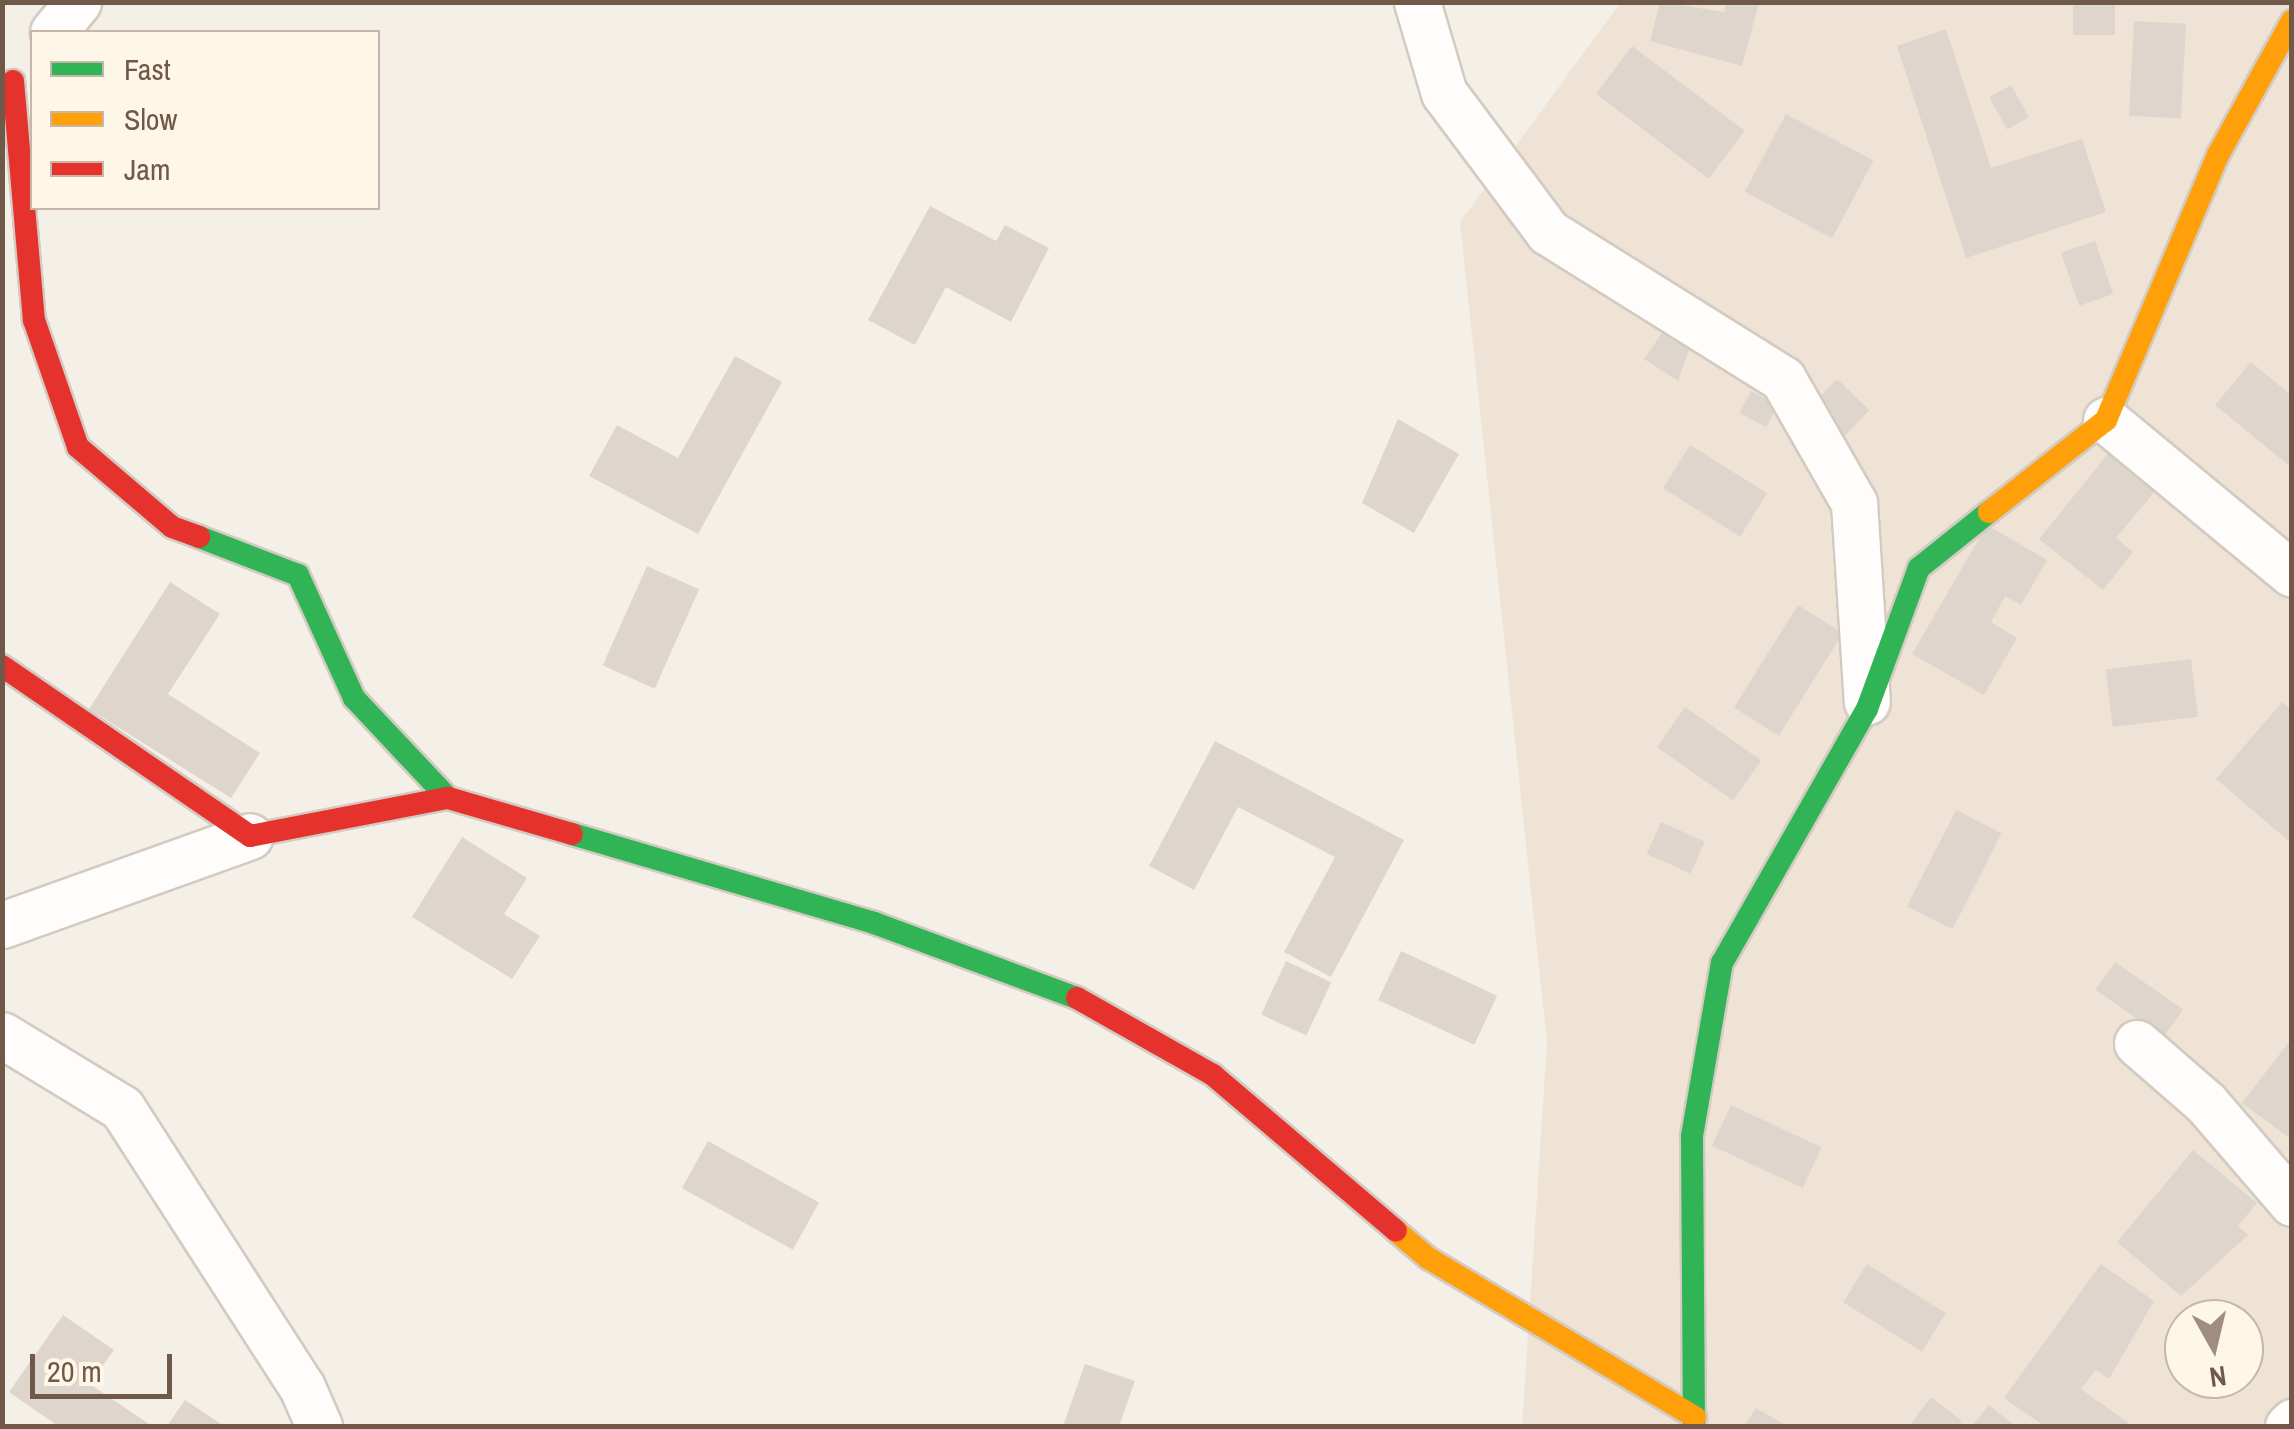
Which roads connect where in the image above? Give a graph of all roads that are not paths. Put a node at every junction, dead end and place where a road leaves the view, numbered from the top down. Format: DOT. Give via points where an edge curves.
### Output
graph roads {
  1 [pos="78,2"];
  2 [pos="1417,2"];
  3 [pos="2292,22"];
  4 [pos="55,30"];
  5 [pos="16,73"];
  6 [pos="2106,420"];
  7 [pos="2292,574"];
  8 [pos="2,666"];
  9 [pos="1867,710"];
  10 [pos="448,798"];
  11 [pos="250,836"];
  12 [pos="2,925"];
  13 [pos="2,1035"];
  14 [pos="2137,1043"];
  15 [pos="2292,1203"];
  16 [pos="1695,1422"];
  17 [pos="319,1426"];
  1 -- 4 [label="street"];
  2 -- 9 [label="street" via="1444,93 1548,232 1783,379 1854,503"];
  3 -- 6 [label="street" via="2218,155"];
  5 -- 10 [label="street" via="34,320 78,447 172,526 298,574 354,698"];
  6 -- 7 [label="street"];
  6 -- 9 [label="street" via="1920,568"];
  8 -- 11 [label="street"];
  9 -- 16 [label="street" via="1722,964 1692,1136"];
  10 -- 11 [label="street"];
  10 -- 16 [label="street" via="874,923 1083,1000 1213,1075 1428,1258"];
  11 -- 12 [label="street"];
  13 -- 17 [label="street" via="122,1108 302,1387"];
  14 -- 15 [label="street" via="2206,1104"];
}
